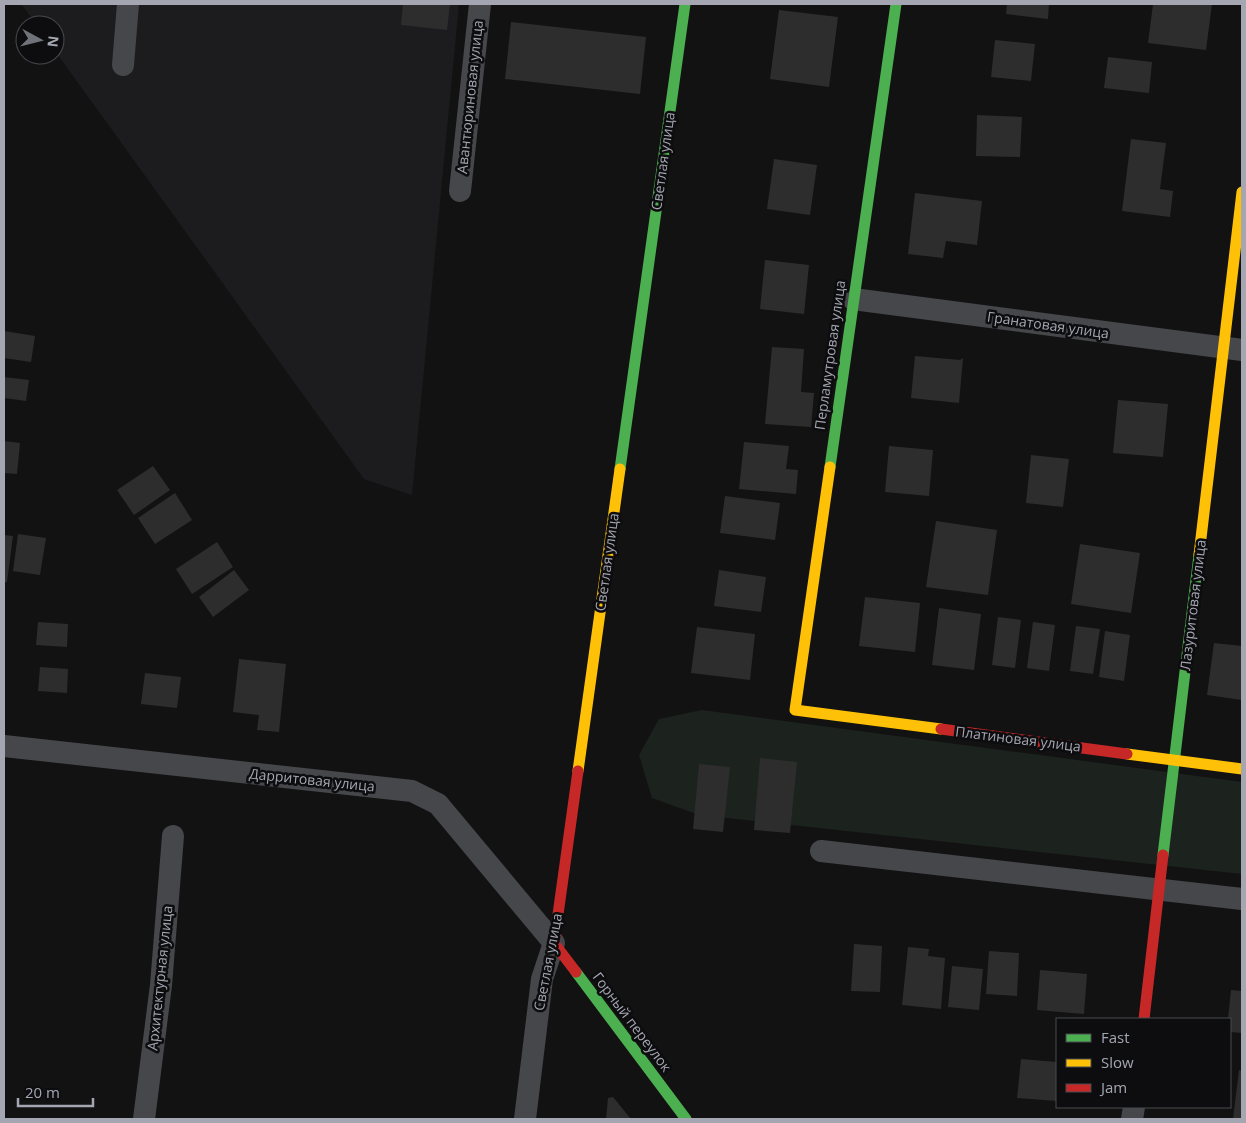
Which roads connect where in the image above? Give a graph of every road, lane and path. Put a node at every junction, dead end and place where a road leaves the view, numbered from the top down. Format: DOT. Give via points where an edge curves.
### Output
graph roads {
  1 [pos="128,4"];
  2 [pos="480,4"];
  3 [pos="685,4"];
  4 [pos="896,4"];
  5 [pos="123,65"];
  6 [pos="460,191"];
  7 [pos="1242,192"];
  8 [pos="854,299"];
  9 [pos="1233,349"];
  10 [pos="794,710"];
  11 [pos="4,746"];
  12 [pos="1175,760"];
  13 [pos="1242,769"];
  14 [pos="173,836"];
  15 [pos="821,851"];
  16 [pos="1160,890"];
  17 [pos="1242,899"];
  18 [pos="554,944"];
  19 [pos="1144,1018"];
  20 [pos="144,1119"];
  21 [pos="525,1119"];
  22 [pos="686,1119"];
  1 -- 5 [label="street"];
  2 -- 6 [label="street, Авантюриновая улица"];
  3 -- 18 [label="street, Светлая улица"];
  4 -- 8 [label="street, Перламутровая улица"];
  7 -- 9 [label="street, Лазуритовая улица"];
  8 -- 9 [label="street, Гранатовая улица"];
  8 -- 10 [label="street, Перламутровая улица"];
  9 -- 12 [label="street, Лазуритовая улица"];
  10 -- 12 [label="street, Платиновая улица"];
  11 -- 18 [label="street, Дарритовая улица" via="412,791 438,804"];
  12 -- 13 [label="street, Платиновая улица"];
  12 -- 16 [label="street, Лазуритовая улица"];
  14 -- 20 [label="street, Архитектурная улица" via="161,985"];
  15 -- 16 [label="street"];
  16 -- 17 [label="street"];
  16 -- 19 [label="street, Лазуритовая улица"];
  18 -- 21 [label="street, Светлая улица" via="542,979"];
  18 -- 22 [label="street, Горный переулок"];
}
